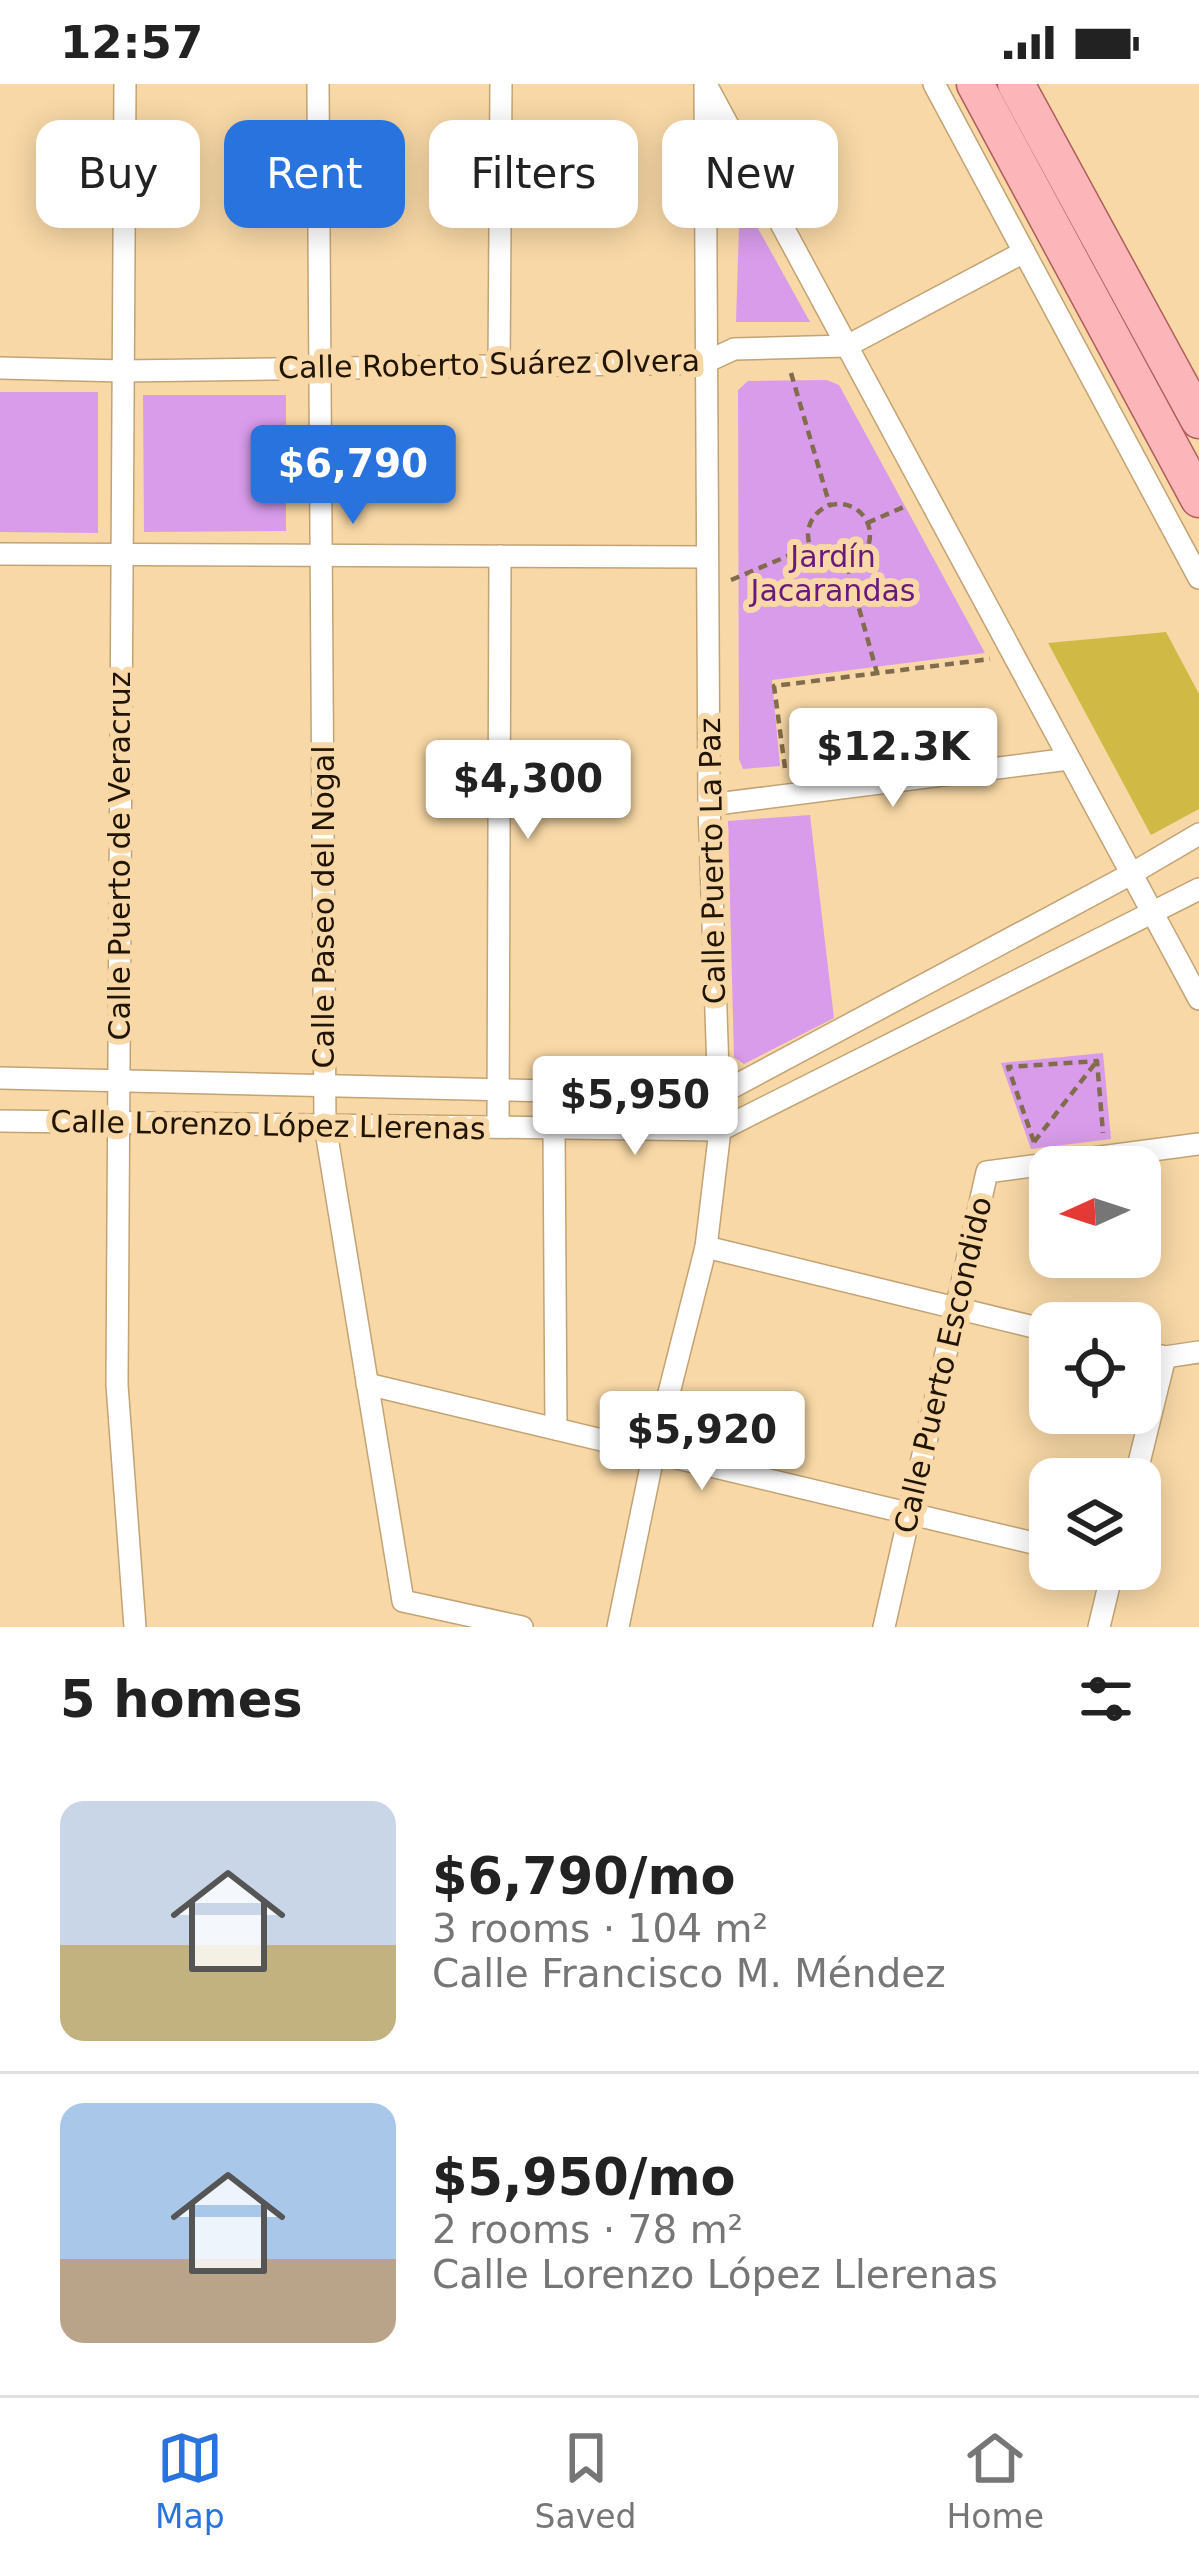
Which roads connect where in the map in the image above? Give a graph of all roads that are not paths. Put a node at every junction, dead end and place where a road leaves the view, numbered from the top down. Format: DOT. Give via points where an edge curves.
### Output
graph roads {
  1 [pos="125,84"];
  2 [pos="318,84"];
  3 [pos="501,84"];
  4 [pos="705,84"];
  5 [pos="934,84"];
  6 [pos="975,84"];
  7 [pos="1016,84"];
  8 [pos="1024,252"];
  9 [pos="847,346"];
  10 [pos="704,363"];
  11 [pos="0,368"];
  12 [pos="500,368"];
  13 [pos="320,369"];
  14 [pos="122,371"];
  15 [pos="1199,420"];
  16 [pos="1199,499"];
  17 [pos="0,554"];
  18 [pos="122,555"];
  19 [pos="321,556"];
  20 [pos="500,556"];
  21 [pos="706,557"];
  22 [pos="1199,578"];
  23 [pos="1069,759"];
  24 [pos="709,805"];
  25 [pos="1199,834"];
  26 [pos="1132,874"];
  27 [pos="1199,889"];
  28 [pos="1154,915"];
  29 [pos="1199,999"];
  30 [pos="0,1078"];
  31 [pos="118,1081"];
  32 [pos="325,1086"];
  33 [pos="499,1090"];
  34 [pos="718,1095"];
  35 [pos="0,1121"];
  36 [pos="117,1123"];
  37 [pos="325,1125"];
  38 [pos="498,1127"];
  39 [pos="554,1128"];
  40 [pos="721,1130"];
  41 [pos="1199,1144"];
  42 [pos="706,1247"];
  43 [pos="956,1309"];
  44 [pos="1029,1325"];
  45 [pos="1199,1352"];
  46 [pos="1161,1356"];
  47 [pos="1165,1357"];
  48 [pos="368,1384"];
  49 [pos="556,1429"];
  50 [pos="654,1452"];
  51 [pos="1140,1458"];
  52 [pos="910,1513"];
  53 [pos="1029,1541"];
  54 [pos="1108,1590"];
  55 [pos="135,1627"];
  56 [pos="522,1627"];
  57 [pos="618,1627"];
  58 [pos="884,1627"];
  59 [pos="1099,1627"];
  1 -- 14 [label="street, Calle Puerto de Veracruz"];
  2 -- 13 [label="street, Calle Paseo del Nogal"];
  3 -- 12 [label="street"];
  4 -- 9 [label="street"];
  4 -- 10 [label="street, Calle Puerto La Paz"];
  5 -- 8 [label="street"];
  6 -- 16 [label="main road"];
  7 -- 15 [label="main road"];
  8 -- 9 [label="street, Calle Roberto Suárez Olvera"];
  8 -- 22 [label="street"];
  9 -- 10 [label="street, Calle Roberto Suárez Olvera" via="734,349"];
  9 -- 23 [label="street"];
  10 -- 12 [label="street, Calle Roberto Suárez Olvera"];
  10 -- 21 [label="street, Calle Puerto La Paz"];
  11 -- 14 [label="street, Calle Roberto Suárez Olvera"];
  12 -- 13 [label="street, Calle Roberto Suárez Olvera"];
  13 -- 14 [label="street, Calle Roberto Suárez Olvera"];
  13 -- 19 [label="street, Calle Paseo del Nogal"];
  14 -- 18 [label="street, Calle Puerto de Veracruz"];
  17 -- 18 [label="street"];
  18 -- 19 [label="street"];
  18 -- 31 [label="street, Calle Puerto de Veracruz"];
  19 -- 20 [label="street"];
  19 -- 32 [label="street, Calle Paseo del Nogal"];
  20 -- 21 [label="street"];
  20 -- 33 [label="street"];
  21 -- 24 [label="street, Calle Puerto La Paz"];
  23 -- 24 [label="street"];
  23 -- 26 [label="street"];
  24 -- 34 [label="street, Calle Puerto La Paz"];
  25 -- 26 [label="street, Calle Lorenzo López Llerenas"];
  26 -- 28 [label="street"];
  26 -- 34 [label="street, Calle Lorenzo López Llerenas"];
  27 -- 28 [label="street, Calle Lorenzo López Llerenas"];
  28 -- 29 [label="street"];
  28 -- 40 [label="street, Calle Lorenzo López Llerenas"];
  30 -- 31 [label="street, Calle Lorenzo López Llerenas"];
  31 -- 32 [label="street, Calle Lorenzo López Llerenas"];
  31 -- 36 [label="street, Calle Puerto de Veracruz"];
  32 -- 33 [label="street, Calle Lorenzo López Llerenas"];
  32 -- 37 [label="street, Calle Paseo del Nogal"];
  33 -- 34 [label="street, Calle Lorenzo López Llerenas"];
  33 -- 38 [label="street"];
  34 -- 40 [label="street, Calle Puerto La Paz"];
  35 -- 36 [label="street, Calle Lorenzo López Llerenas"];
  36 -- 37 [label="street, Calle Lorenzo López Llerenas"];
  36 -- 55 [label="street, Calle Puerto de Veracruz" via="117,1385"];
  37 -- 38 [label="street, Calle Lorenzo López Llerenas"];
  37 -- 48 [label="street, Calle Paseo del Nogal"];
  38 -- 39 [label="street, Calle Lorenzo López Llerenas"];
  39 -- 40 [label="street, Calle Lorenzo López Llerenas"];
  39 -- 49 [label="street"];
  40 -- 42 [label="street, Calle Puerto La Paz"];
  41 -- 43 [label="street, Calle Puerto Escondido" via="987,1172"];
  42 -- 43 [label="street"];
  42 -- 50 [label="street, Calle Puerto La Paz"];
  43 -- 44 [label="street"];
  43 -- 52 [label="street, Calle Puerto Escondido"];
  45 -- 47 [label="street"];
  46 -- 47 [label="street"];
  47 -- 51 [label="street"];
  48 -- 49 [label="street"];
  48 -- 56 [label="street, Calle Paseo del Nogal" via="403,1600"];
  49 -- 50 [label="street"];
  50 -- 52 [label="street"];
  50 -- 57 [label="street, Calle Puerto La Paz"];
  52 -- 53 [label="street"];
  52 -- 58 [label="street, Calle Puerto Escondido"];
  54 -- 59 [label="street"];
}
